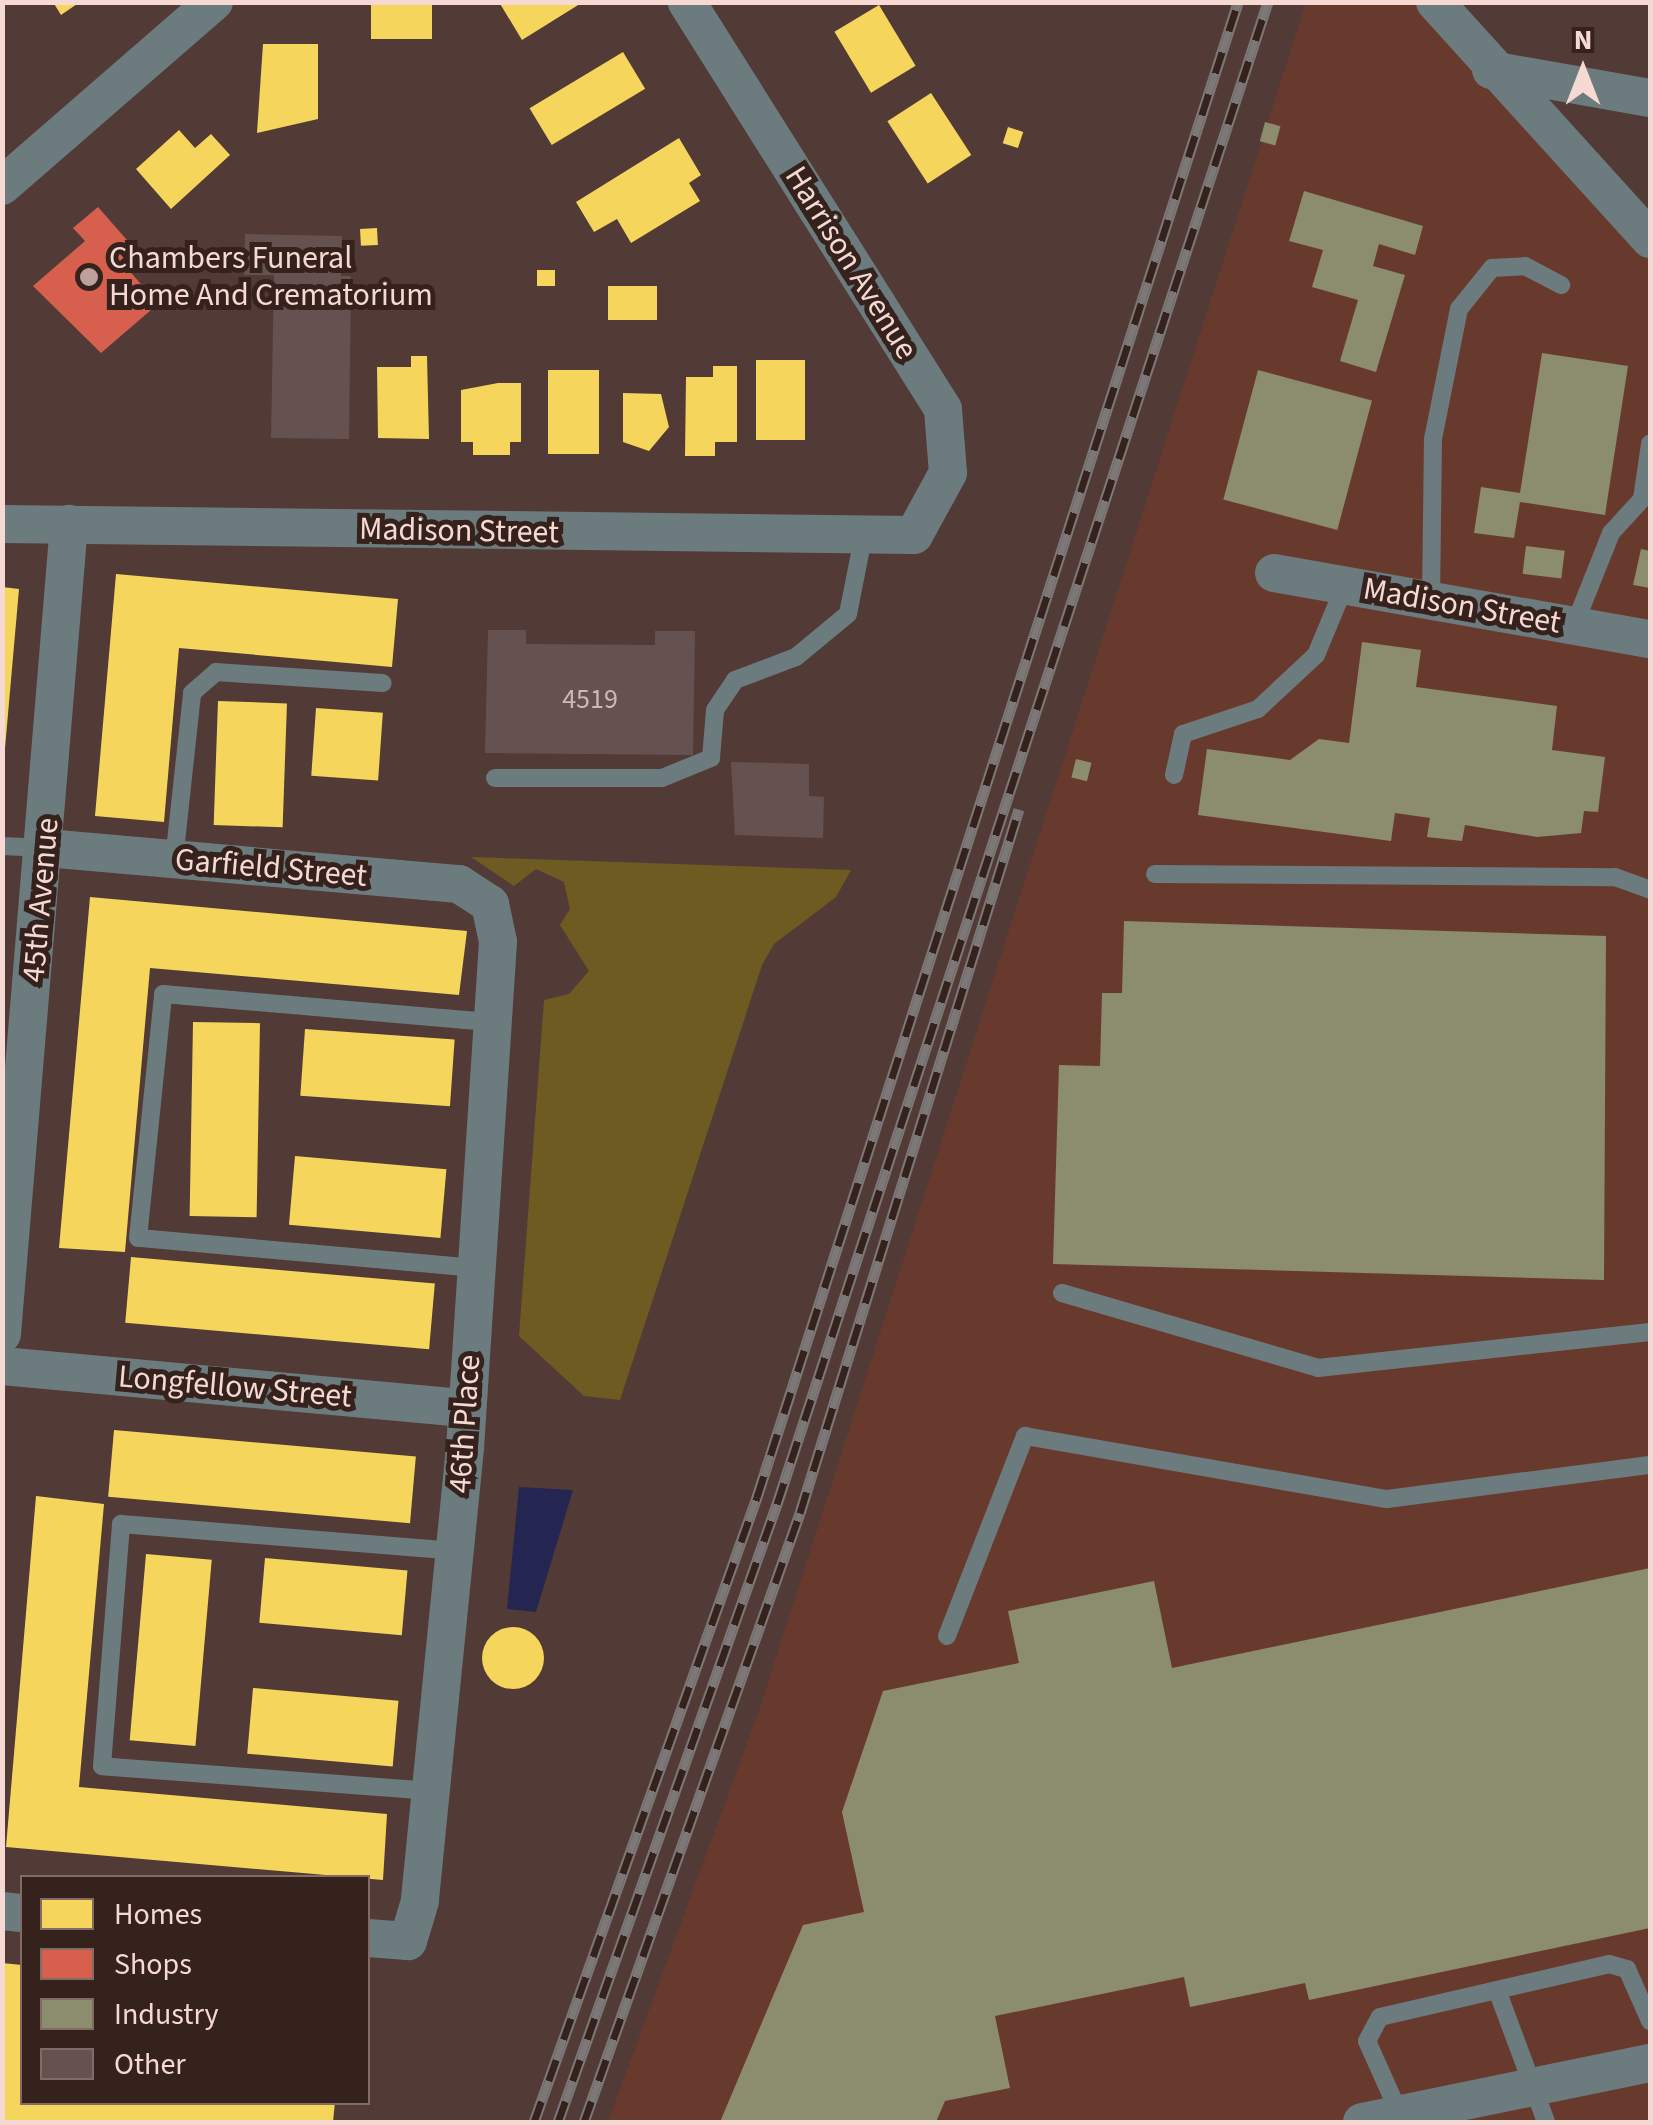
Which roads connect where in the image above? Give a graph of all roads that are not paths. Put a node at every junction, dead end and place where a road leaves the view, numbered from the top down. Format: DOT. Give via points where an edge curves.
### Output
graph roads {
  1 [pos="214,2"];
  2 [pos="686,2"];
  3 [pos="1435,2"];
  4 [pos="1491,70"];
  5 [pos="1650,98"];
  6 [pos="2,186"];
  7 [pos="1650,238"];
  8 [pos="1561,285"];
  9 [pos="1650,444"];
  10 [pos="2,524"];
  11 [pos="69,524"];
  12 [pos="914,534"];
  13 [pos="863,538"];
  14 [pos="1274,573"];
  15 [pos="1345,585"];
  16 [pos="1430,601"];
  17 [pos="1574,626"];
  18 [pos="1650,639"];
  19 [pos="383,683"];
  20 [pos="1174,775"];
  21 [pos="494,778"];
  22 [pos="2,846"];
  23 [pos="46,848"];
  24 [pos="174,860"];
  25 [pos="1156,874"];
  26 [pos="1650,890"];
  27 [pos="490,904"];
  28 [pos="492,1022"];
  29 [pos="476,1268"];
  30 [pos="1062,1293"];
  31 [pos="1650,1332"];
  32 [pos="2,1334"];
  33 [pos="2,1366"];
  34 [pos="468,1408"];
  35 [pos="1650,1465"];
  36 [pos="456,1550"];
  37 [pos="946,1636"];
  38 [pos="432,1791"];
  39 [pos="370,1938"];
  40 [pos="1497,1990"];
  41 [pos="1650,2022"];
  42 [pos="1650,2064"];
  43 [pos="1542,2104"];
  44 [pos="1401,2119"];
  45 [pos="1362,2122"];
  1 -- 6 [label="street"];
  2 -- 12 [label="street, Harrison Avenue" via="942,409 948,473"];
  3 -- 4 [label="street"];
  4 -- 5 [label="street"];
  4 -- 7 [label="street"];
  8 -- 16 [label="lane" via="1525,266 1492,268 1458,309 1433,439"];
  9 -- 17 [label="lane" via="1642,499 1612,533"];
  10 -- 11 [label="street, Madison Street"];
  11 -- 13 [label="street, Madison Street"];
  11 -- 23 [label="street, 45th Avenue"];
  12 -- 13 [label="street, Madison Street"];
  13 -- 21 [label="lane" via="848,614 796,656 735,680 715,710 711,758 662,778"];
  14 -- 15 [label="street, Madison Street"];
  15 -- 16 [label="street, Madison Street"];
  15 -- 20 [label="lane" via="1316,655 1258,708 1182,734"];
  16 -- 17 [label="street, Madison Street"];
  17 -- 18 [label="street, Madison Street"];
  19 -- 24 [label="lane" via="216,672 192,693"];
  22 -- 23 [label="lane"];
  23 -- 24 [label="street, Garfield Street"];
  23 -- 32 [label="street, 45th Avenue"];
  24 -- 27 [label="street, Garfield Street" via="459,884"];
  25 -- 26 [label="lane" via="1615,877"];
  27 -- 28 [label="street, 46th Place"];
  28 -- 29 [label="street, 46th Place"];
  28 -- 29 [label="lane" via="163,994 138,1238"];
  29 -- 34 [label="street, 46th Place"];
  30 -- 31 [label="lane" via="1318,1368"];
  33 -- 34 [label="street, Longfellow Street"];
  34 -- 36 [label="street, 46th Place"];
  35 -- 37 [label="lane" via="1388,1499 1025,1436"];
  36 -- 38 [label="street, 46th Place"];
  36 -- 38 [label="lane" via="121,1524 102,1766"];
  38 -- 39 [label="street, 46th Place" via="408,1941"];
  40 -- 41 [label="lane" via="1609,1964 1627,1969"];
  40 -- 43 [label="lane"];
  40 -- 44 [label="lane" via="1380,2017 1370,2029"];
  42 -- 43 [label="street"];
  43 -- 44 [label="street"];
  44 -- 45 [label="street"];
}
